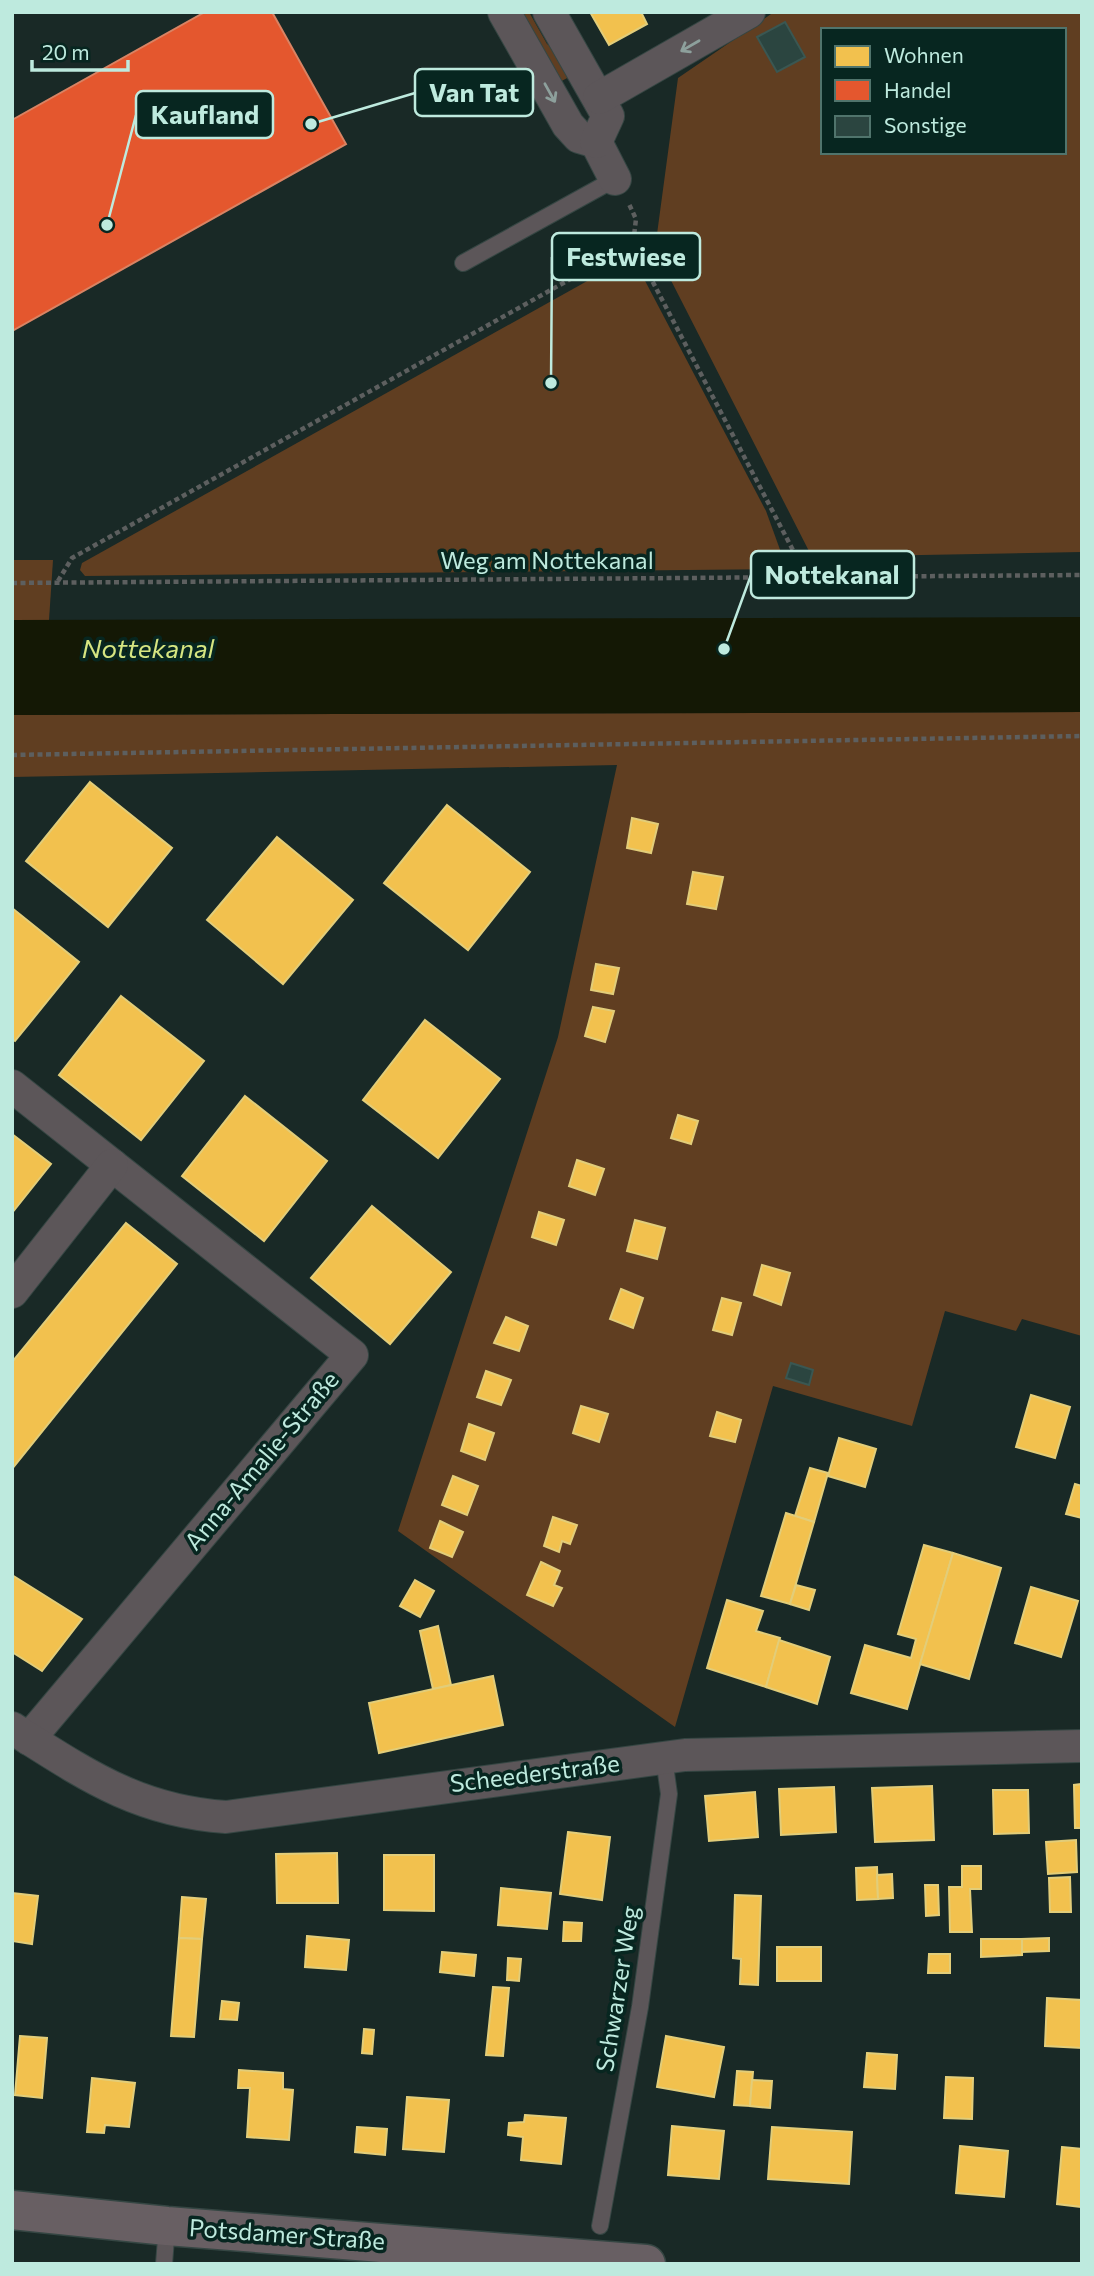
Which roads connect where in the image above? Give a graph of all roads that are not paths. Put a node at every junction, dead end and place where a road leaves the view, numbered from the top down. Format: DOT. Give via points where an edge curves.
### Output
graph roads {
  1 [pos="504,12"];
  2 [pos="550,12"];
  3 [pos="749,12"];
  4 [pos="599,98"];
  5 [pos="596,142"];
  6 [pos="615,178"];
  7 [pos="463,263"];
  8 [pos="12,1086"];
  9 [pos="112,1165"];
  10 [pos="12,1292"];
  11 [pos="21,1733"];
  12 [pos="1082,1746"];
  13 [pos="664,1758"];
  14 [pos="12,2210"];
  15 [pos="167,2226"];
  16 [pos="600,2226"];
  17 [pos="379,2253"];
  18 [pos="164,2264"];
  19 [pos="646,2264"];
  1 -- 5 [label="street, one-way" via="568,125 579,137"];
  2 -- 4 [label="street"];
  3 -- 4 [label="street, one-way"];
  4 -- 5 [label="street" via="608,117"];
  5 -- 6 [label="street"];
  6 -- 7 [label="lane"];
  8 -- 9 [label="street, Anna-Amalie-Straße"];
  9 -- 10 [label="street"];
  9 -- 11 [label="street, Anna-Amalie-Straße" via="352,1355"];
  11 -- 13 [label="street, Scheederstraße" via="93,1779 141,1802 191,1815 226,1817"];
  12 -- 13 [label="street, Scheederstraße"];
  13 -- 16 [label="lane, Schwarzer Weg" via="669,1794 640,2007"];
  14 -- 15 [label="main road, Potsdamer Straße"];
  15 -- 17 [label="main road, Potsdamer Straße"];
  15 -- 18 [label="lane"];
  17 -- 19 [label="main road, Potsdamer Straße"];
}
